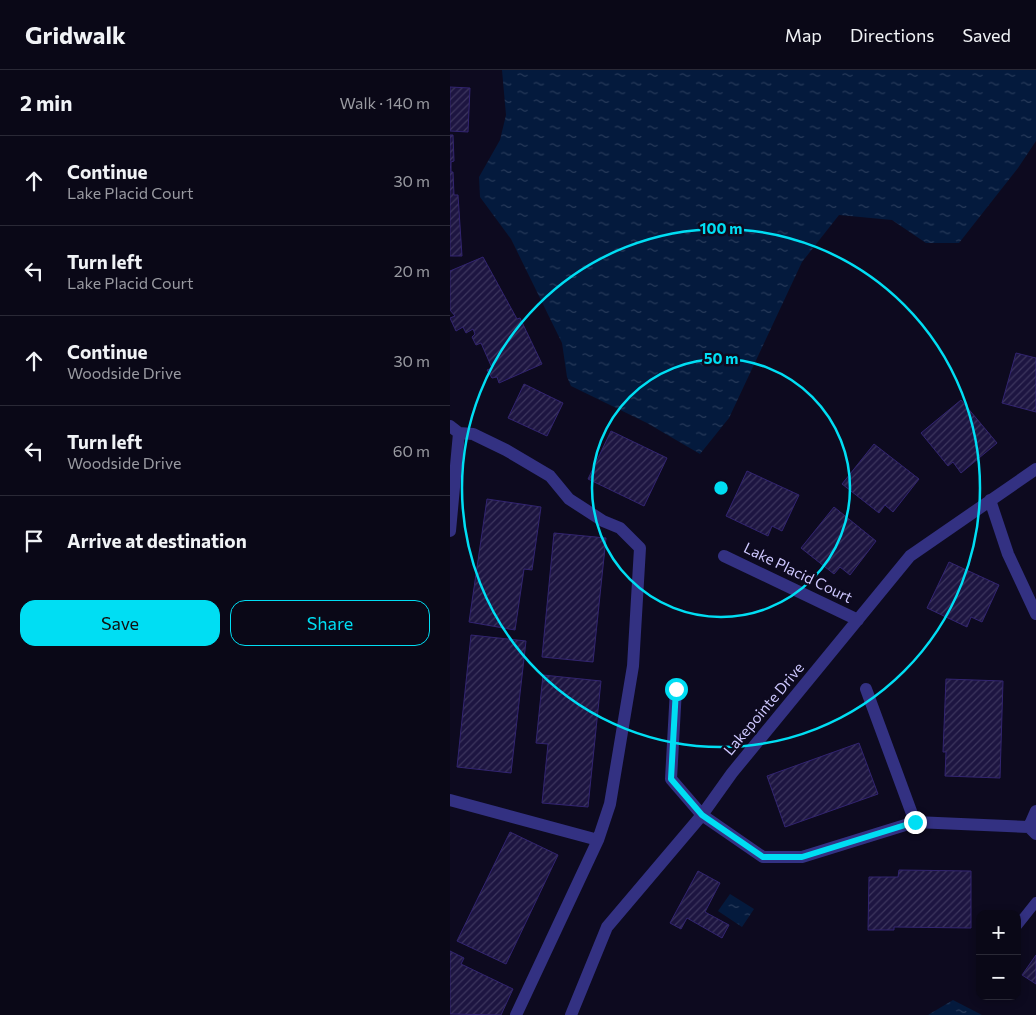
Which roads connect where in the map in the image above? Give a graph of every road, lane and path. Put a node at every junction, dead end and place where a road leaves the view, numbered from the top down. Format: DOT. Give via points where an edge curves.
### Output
graph roads {
  1 [pos="454,429"];
  2 [pos="1036,469"];
  3 [pos="990,500"];
  4 [pos="450,531"];
  5 [pos="724,556"];
  6 [pos="1036,614"];
  7 [pos="858,620"];
  8 [pos="676,689"];
  9 [pos="866,689"];
  10 [pos="450,800"];
  11 [pos="1036,811"];
  12 [pos="702,815"];
  13 [pos="915,822"];
  14 [pos="1032,830"];
  15 [pos="598,840"];
  16 [pos="1036,902"];
  17 [pos="1021,921"];
  18 [pos="516,1015"];
  19 [pos="571,1015"];
  1 -- 4 [label="street"];
  1 -- 15 [label="street" via="473,434 550,476 569,499 620,528 640,548 633,666 610,804"];
  2 -- 3 [label="street, Lakepointe Drive"];
  3 -- 6 [label="street" via="1008,554"];
  3 -- 7 [label="street, Lakepointe Drive" via="910,556"];
  5 -- 7 [label="street, Lake Placid Court"];
  7 -- 12 [label="street, Lakepointe Drive" via="732,773"];
  8 -- 12 [label="street" via="671,779"];
  9 -- 13 [label="street"];
  10 -- 15 [label="street"];
  11 -- 14 [label="street"];
  12 -- 13 [label="street" via="763,857 802,857"];
  12 -- 19 [label="street, Lakepointe Drive" via="607,927"];
  13 -- 14 [label="street"];
  15 -- 18 [label="street"];
  16 -- 17 [label="lane"];
}
